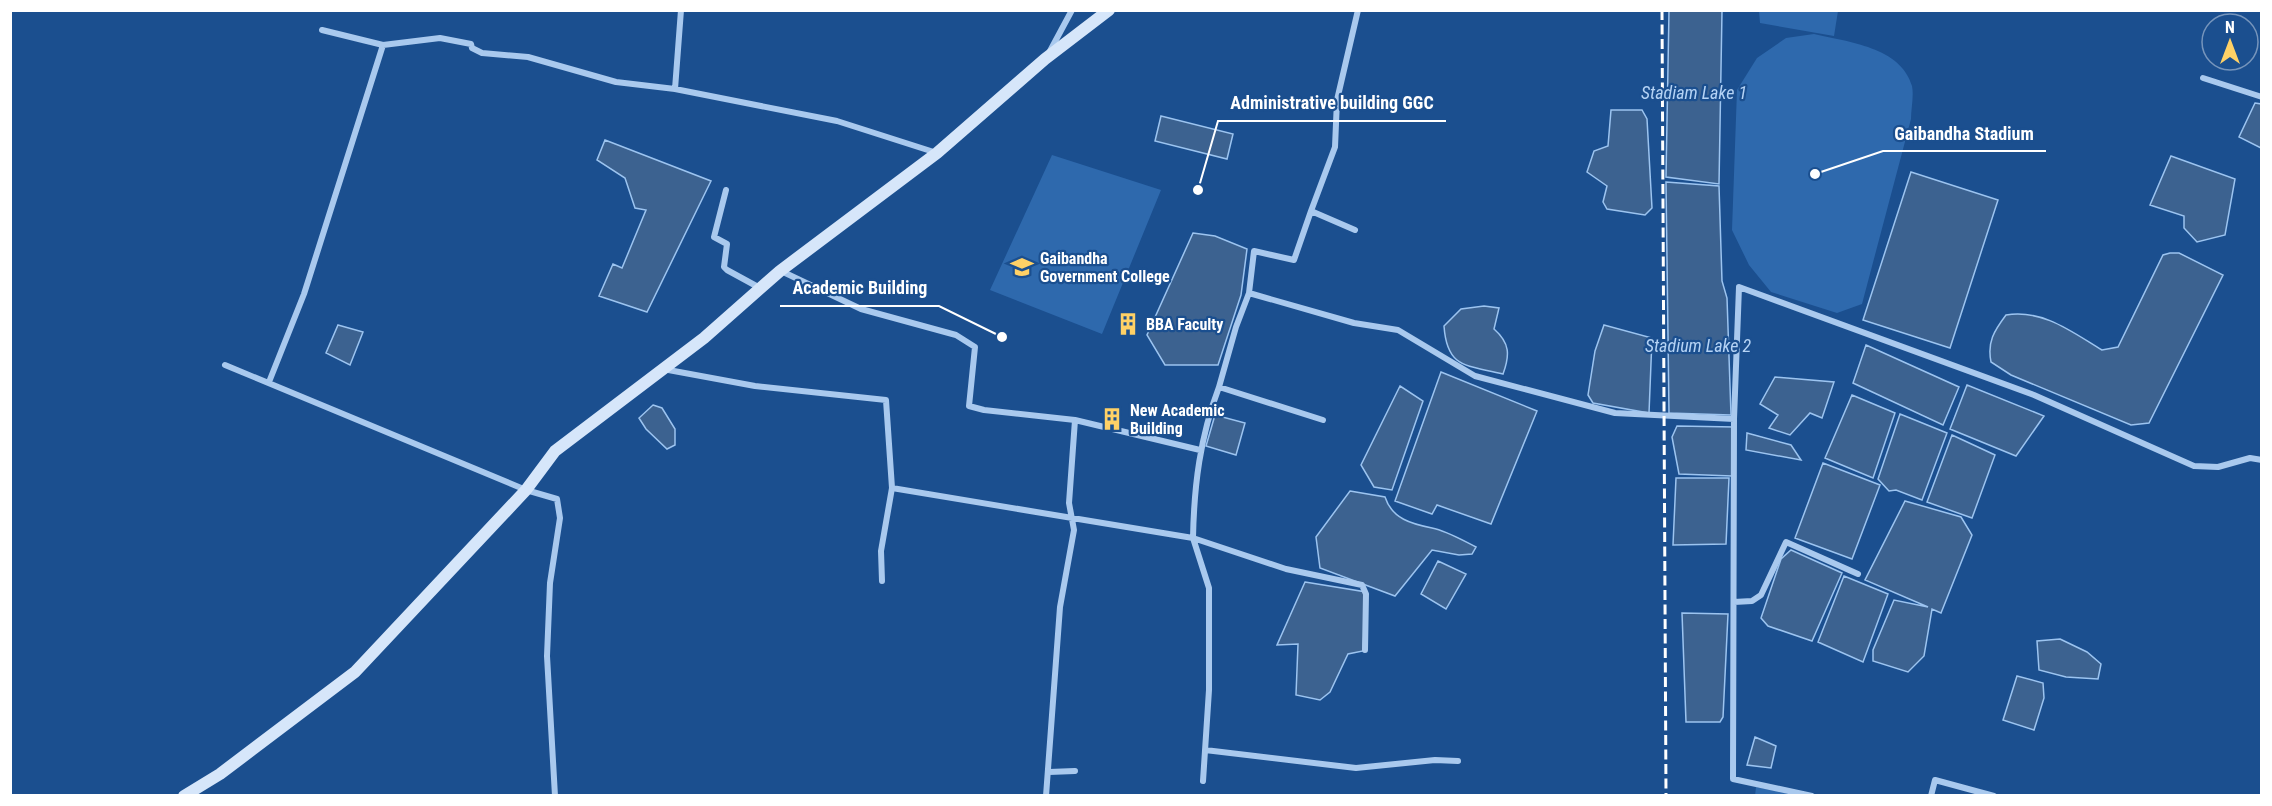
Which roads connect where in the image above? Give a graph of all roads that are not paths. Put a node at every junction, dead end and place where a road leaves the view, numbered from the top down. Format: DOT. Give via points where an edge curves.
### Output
graph roads {
  1 [pos="681,10"];
  2 [pos="1072,10"];
  3 [pos="1109,10"];
  4 [pos="1358,10"];
  5 [pos="322,30"];
  6 [pos="383,45"];
  7 [pos="1045,59"];
  8 [pos="2203,78"];
  9 [pos="675,90"];
  10 [pos="2262,97"];
  11 [pos="937,153"];
  12 [pos="726,190"];
  13 [pos="1311,211"];
  14 [pos="1355,230"];
  15 [pos="780,271"];
  16 [pos="760,288"];
  17 [pos="1249,293"];
  18 [pos="225,365"];
  19 [pos="663,369"];
  20 [pos="269,382"];
  21 [pos="1219,387"];
  22 [pos="1075,420"];
  23 [pos="1323,420"];
  24 [pos="1734,420"];
  25 [pos="1200,450"];
  26 [pos="2262,460"];
  27 [pos="892,488"];
  28 [pos="526,490"];
  29 [pos="1071,516"];
  30 [pos="1193,538"];
  31 [pos="1858,574"];
  32 [pos="882,581"];
  33 [pos="1734,602"];
  34 [pos="1365,650"];
  35 [pos="1205,750"];
  36 [pos="1458,761"];
  37 [pos="1075,771"];
  38 [pos="1049,772"];
  39 [pos="1203,781"];
  40 [pos="184,795"];
  41 [pos="555,795"];
  42 [pos="1046,795"];
  43 [pos="1812,795"];
  44 [pos="1930,795"];
  45 [pos="1994,795"];
  1 -- 9 [label="street"];
  2 -- 7 [label="street"];
  3 -- 7 [label="main road"];
  4 -- 13 [label="street" via="1337,100 1335,147"];
  5 -- 6 [label="street"];
  6 -- 9 [label="street" via="448,39 471,44 482,53 528,57 616,82"];
  6 -- 20 [label="street" via="304,294"];
  7 -- 11 [label="main road"];
  8 -- 10 [label="street"];
  9 -- 11 [label="street" via="837,121"];
  11 -- 15 [label="main road"];
  12 -- 16 [label="street" via="714,237 726,244 724,267"];
  13 -- 14 [label="street"];
  13 -- 17 [label="street" via="1294,260 1254,251"];
  15 -- 16 [label="main road"];
  15 -- 22 [label="street" via="861,309 956,335 975,347 969,405"];
  16 -- 19 [label="main road"];
  17 -- 21 [label="street"];
  17 -- 24 [label="street" via="1354,323 1398,330 1475,376 1615,413"];
  18 -- 20 [label="street"];
  19 -- 27 [label="street" via="756,386 886,400"];
  19 -- 28 [label="main road" via="555,451"];
  20 -- 28 [label="street"];
  21 -- 23 [label="street"];
  21 -- 25 [label="street"];
  22 -- 25 [label="street"];
  22 -- 29 [label="street"];
  24 -- 26 [label="street" via="1738,287 2034,395 2194,466 2218,467 2250,458"];
  24 -- 33 [label="street"];
  25 -- 30 [label="street" via="1193,496"];
  27 -- 29 [label="street"];
  27 -- 32 [label="street" via="881,551"];
  28 -- 40 [label="main road" via="355,672 220,774"];
  28 -- 41 [label="street" via="557,499 560,518 550,583 547,657"];
  29 -- 30 [label="street"];
  29 -- 38 [label="street" via="1074,530 1060,607 1052,686"];
  30 -- 34 [label="street" via="1286,569 1362,585 1366,594"];
  30 -- 35 [label="street" via="1209,588"];
  31 -- 33 [label="street" via="1786,542 1761,596"];
  33 -- 43 [label="street" via="1733,779"];
  35 -- 36 [label="street" via="1356,768"];
  35 -- 39 [label="street"];
  37 -- 38 [label="street"];
  38 -- 42 [label="street"];
  44 -- 45 [label="street" via="1935,780"];
}
